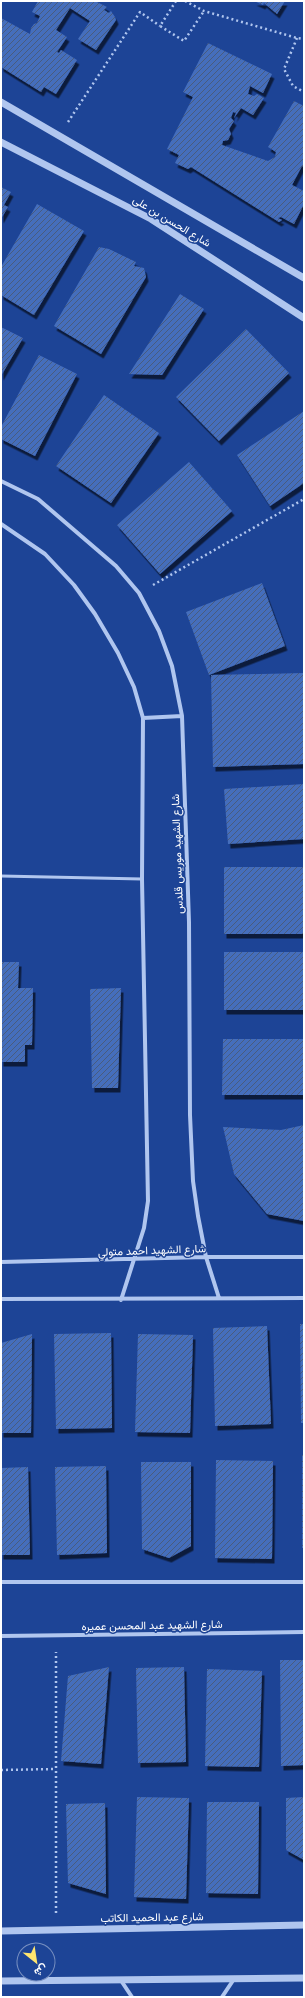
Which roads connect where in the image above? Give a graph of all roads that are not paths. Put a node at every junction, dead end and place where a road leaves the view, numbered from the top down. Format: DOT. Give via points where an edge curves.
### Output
graph roads {
  1 [pos="1,102"];
  2 [pos="1,142"];
  3 [pos="304,278"];
  4 [pos="304,318"];
  5 [pos="1,481"];
  6 [pos="1,524"];
  7 [pos="182,716"];
  8 [pos="143,718"];
  9 [pos="1,876"];
  10 [pos="142,879"];
  11 [pos="206,1257"];
  12 [pos="304,1257"];
  13 [pos="134,1260"];
  14 [pos="1,1262"];
  15 [pos="220,1298"];
  16 [pos="304,1298"];
  17 [pos="1,1299"];
  18 [pos="121,1300"];
  19 [pos="1,1582"];
  20 [pos="304,1582"];
  21 [pos="304,1632"];
  22 [pos="1,1636"];
  23 [pos="304,1925"];
  24 [pos="1,1931"];
  25 [pos="304,1978"];
  26 [pos="119,1979"];
  27 [pos="234,1979"];
  28 [pos="1,1981"];
  29 [pos="132,1997"];
  30 [pos="222,1997"];
  1 -- 3 [label="street, شارع الحسن بن على"];
  2 -- 4 [label="street, شارع الحسن بن على" via="152,219"];
  5 -- 7 [label="street, شارع الشهيد موريس قلدس" via="38,499 116,566 139,593 159,631 172,666"];
  6 -- 8 [label="street" via="45,554 74,585 118,653 134,687"];
  7 -- 8 [label="street"];
  7 -- 11 [label="street, شارع الشهيد موريس قلدس" via="189,922 192,1167"];
  8 -- 10 [label="street"];
  9 -- 10 [label="lane"];
  10 -- 13 [label="street" via="148,1201 144,1228"];
  11 -- 12 [label="street, شارع الشهيد احمد متولي"];
  11 -- 13 [label="street, شارع الشهيد احمد متولي"];
  11 -- 15 [label="street, شارع الشهيد موريس قلدس"];
  13 -- 14 [label="street, شارع الشهيد احمد متولي"];
  13 -- 18 [label="street"];
  15 -- 16 [label="street"];
  15 -- 18 [label="street"];
  17 -- 18 [label="street"];
  19 -- 20 [label="street"];
  21 -- 22 [label="street, شارع الشهيد عبد المحسن عميره"];
  23 -- 24 [label="street, شارع عبد الحميد الكاتب"];
  25 -- 27 [label="street"];
  26 -- 27 [label="street"];
  26 -- 28 [label="street"];
  26 -- 29 [label="street"];
  27 -- 30 [label="street"];
}
